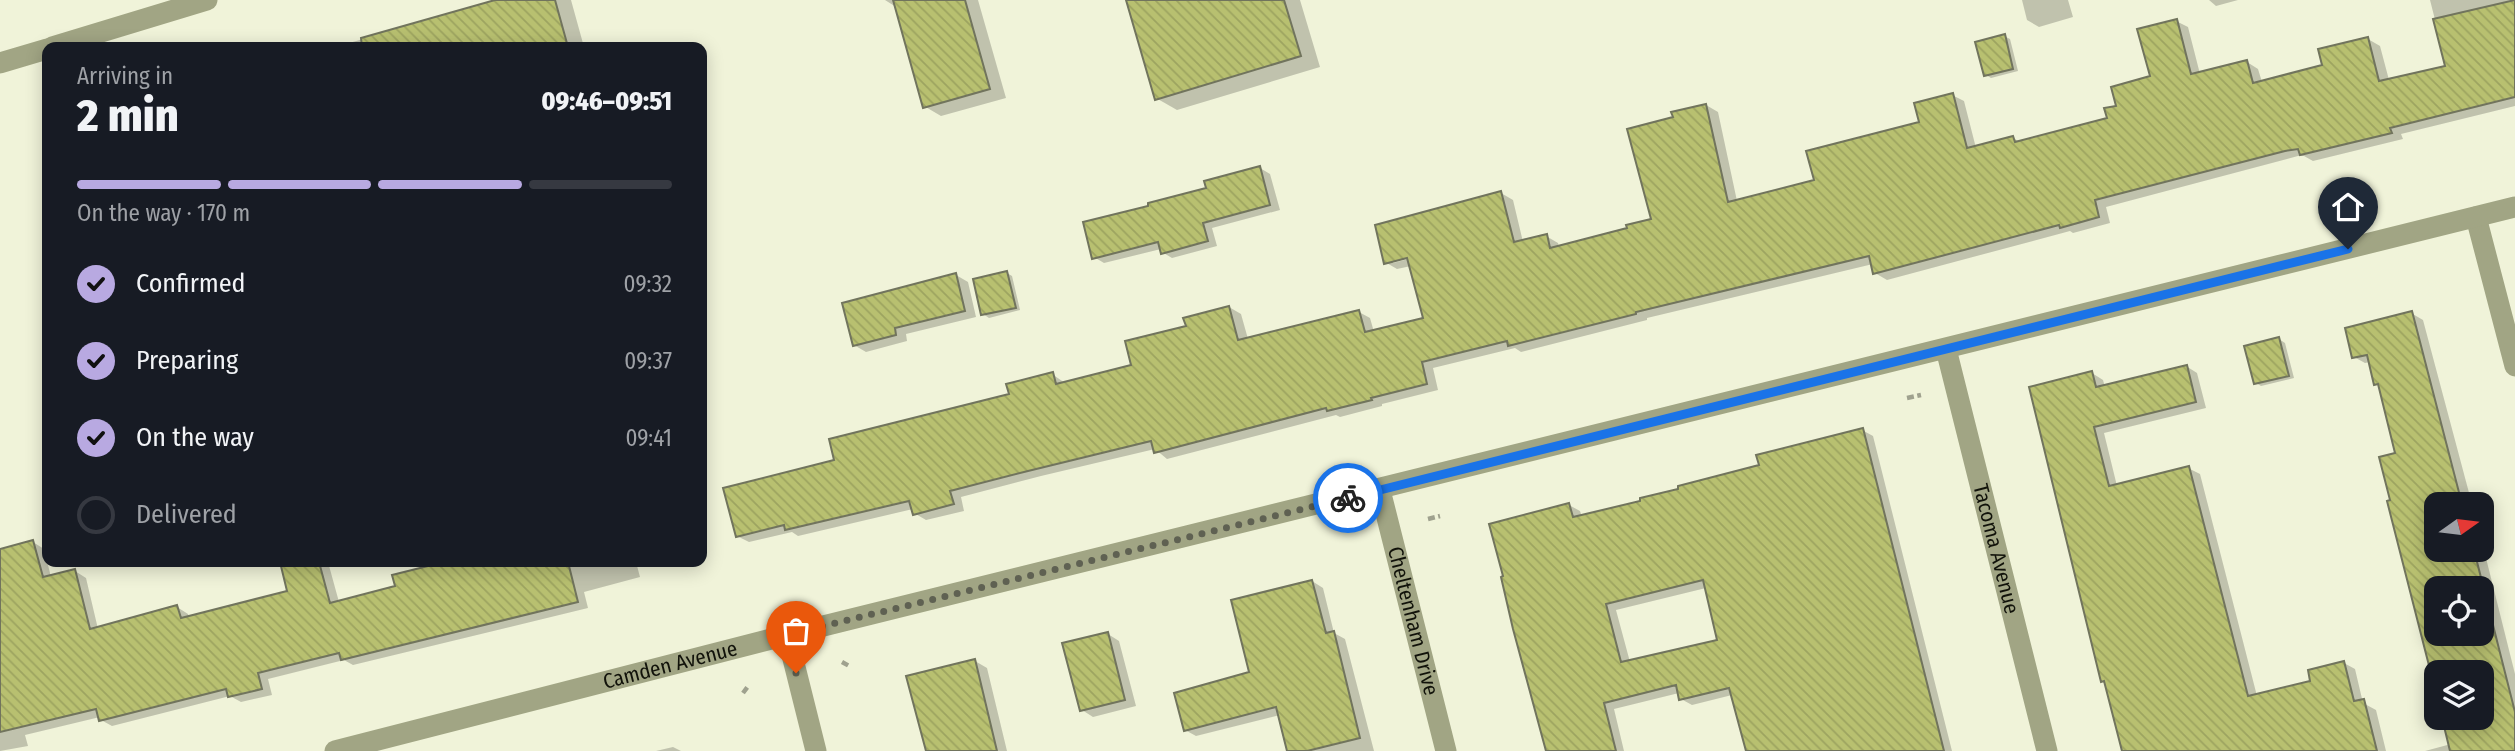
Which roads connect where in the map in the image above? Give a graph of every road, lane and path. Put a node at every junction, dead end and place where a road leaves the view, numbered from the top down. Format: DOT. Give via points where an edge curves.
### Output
graph roads {
  1 [pos="207,0"];
  2 [pos="70,42"];
  3 [pos="42,50"];
  4 [pos="0,63"];
  5 [pos="2515,207"];
  6 [pos="2476,217"];
  7 [pos="1946,349"];
  8 [pos="2515,366"];
  9 [pos="1921,395"];
  10 [pos="1907,398"];
  11 [pos="1380,490"];
  12 [pos="1440,516"];
  13 [pos="1428,519"];
  14 [pos="787,635"];
  15 [pos="842,662"];
  16 [pos="851,667"];
  17 [pos="749,685"];
  18 [pos="743,693"];
  19 [pos="335,751"];
  20 [pos="816,751"];
  21 [pos="1446,751"];
  22 [pos="2047,751"];
  1 -- 2 [label="street"];
  3 -- 4 [label="street"];
  5 -- 6 [label="street, Camden Avenue"];
  6 -- 7 [label="street, Camden Avenue"];
  6 -- 8 [label="street"];
  7 -- 11 [label="street, Camden Avenue"];
  7 -- 22 [label="street, Tacoma Avenue"];
  9 -- 10 [label="path"];
  11 -- 14 [label="street, Camden Avenue"];
  11 -- 21 [label="street, Cheltenham Drive"];
  12 -- 13 [label="path"];
  14 -- 19 [label="street, Camden Avenue"];
  14 -- 20 [label="street"];
  15 -- 16 [label="path"];
  17 -- 18 [label="path"];
}
